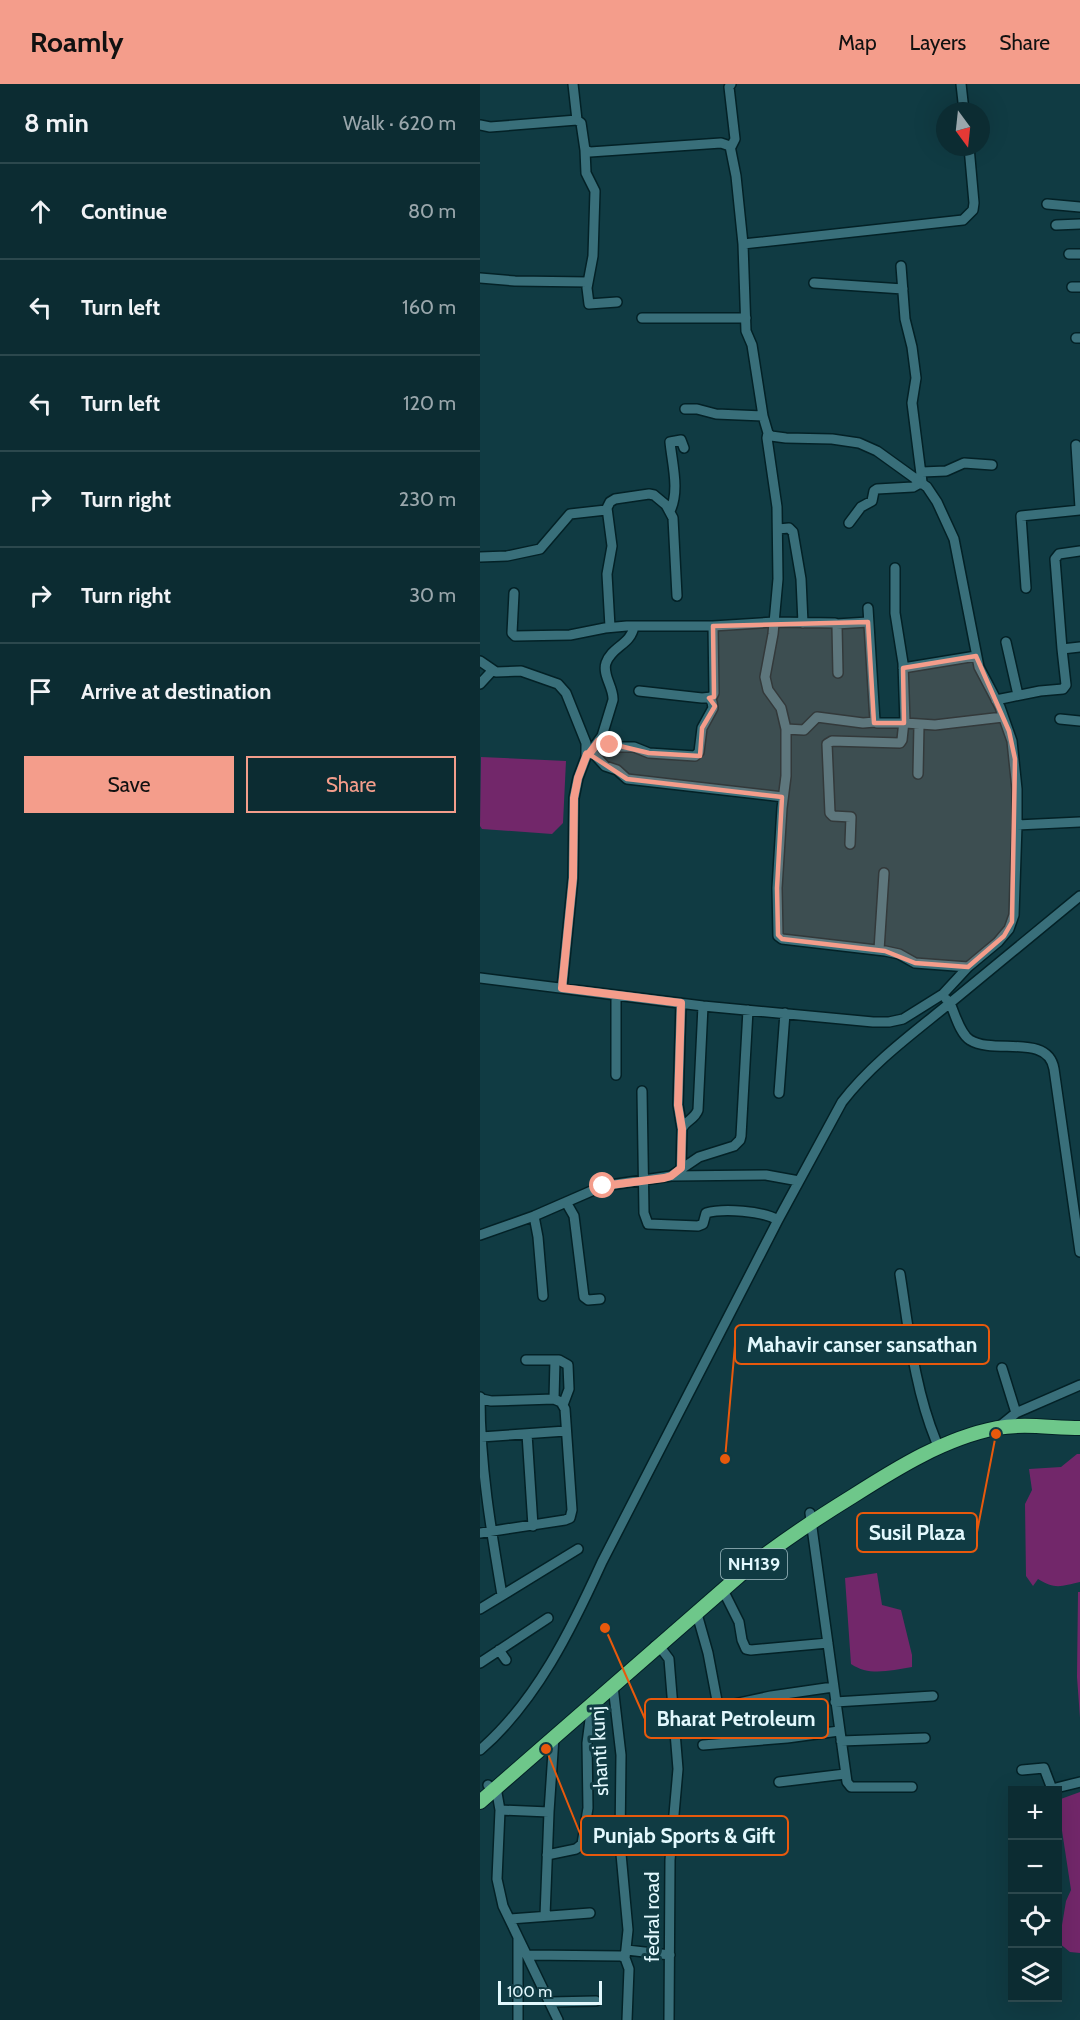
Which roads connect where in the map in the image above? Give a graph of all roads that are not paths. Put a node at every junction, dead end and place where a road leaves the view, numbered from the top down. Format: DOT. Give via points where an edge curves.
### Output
graph roads {
  1 [pos="573,84"];
  2 [pos="729,84"];
  3 [pos="961,84"];
  4 [pos="963,102"];
  5 [pos="577,120"];
  6 [pos="480,125"];
  7 [pos="731,147"];
  8 [pos="585,150"];
  9 [pos="970,156"];
  10 [pos="1047,204"];
  11 [pos="1080,207"];
  12 [pos="1080,224"];
  13 [pos="1056,225"];
  14 [pos="743,244"];
  15 [pos="1069,254"];
  16 [pos="1080,254"];
  17 [pos="900,266"];
  18 [pos="480,278"];
  19 [pos="588,282"];
  20 [pos="814,283"];
  21 [pos="903,289"];
  22 [pos="617,302"];
  23 [pos="642,318"];
  24 [pos="746,318"];
  25 [pos="686,410"];
  26 [pos="763,416"];
  27 [pos="768,433"];
  28 [pos="1076,445"];
  29 [pos="684,448"];
  30 [pos="1078,461"];
  31 [pos="992,465"];
  32 [pos="922,477"];
  33 [pos="607,508"];
  34 [pos="1080,509"];
  35 [pos="670,511"];
  36 [pos="849,523"];
  37 [pos="778,529"];
  38 [pos="1080,551"];
  39 [pos="480,557"];
  40 [pos="895,568"];
  41 [pos="1026,588"];
  42 [pos="514,592"];
  43 [pos="677,596"];
  44 [pos="868,608"];
  45 [pos="774,622"];
  46 [pos="868,622"];
  47 [pos="803,623"];
  48 [pos="836,624"];
  49 [pos="634,626"];
  50 [pos="713,626"];
  51 [pos="610,627"];
  52 [pos="1006,642"];
  53 [pos="1080,647"];
  54 [pos="1062,649"];
  55 [pos="976,656"];
  56 [pos="480,661"];
  57 [pos="903,668"];
  58 [pos="492,671"];
  59 [pos="838,673"];
  60 [pos="480,684"];
  61 [pos="639,691"];
  62 [pos="1018,695"];
  63 [pos="709,698"];
  64 [pos="996,700"];
  65 [pos="1004,717"];
  66 [pos="1060,719"];
  67 [pos="1080,721"];
  68 [pos="875,722"];
  69 [pos="904,722"];
  70 [pos="919,725"];
  71 [pos="786,729"];
  72 [pos="599,741"];
  73 [pos="588,754"];
  74 [pos="918,774"];
  75 [pos="783,797"];
  76 [pos="1080,822"];
  77 [pos="1017,825"];
  78 [pos="850,844"];
  79 [pos="884,873"];
  80 [pos="1080,896"];
  81 [pos="879,950"];
  82 [pos="968,967"];
  83 [pos="480,978"];
  84 [pos="562,988"];
  85 [pos="943,994"];
  86 [pos="616,996"];
  87 [pos="681,1003"];
  88 [pos="950,1003"];
  89 [pos="703,1006"];
  90 [pos="748,1010"];
  91 [pos="785,1013"];
  92 [pos="615,1075"];
  93 [pos="642,1091"];
  94 [pos="779,1093"];
  95 [pos="682,1129"];
  96 [pos="681,1168"];
  97 [pos="671,1176"];
  98 [pos="643,1180"];
  99 [pos="800,1181"];
  100 [pos="566,1203"];
  101 [pos="534,1216"];
  102 [pos="778,1221"];
  103 [pos="480,1235"];
  104 [pos="1080,1252"];
  105 [pos="900,1274"];
  106 [pos="543,1296"];
  107 [pos="600,1299"];
  108 [pos="526,1360"];
  109 [pos="555,1360"];
  110 [pos="1002,1368"];
  111 [pos="1080,1385"];
  112 [pos="480,1398"];
  113 [pos="554,1399"];
  114 [pos="563,1405"];
  115 [pos="1007,1420"];
  116 [pos="1080,1420"];
  117 [pos="1080,1428"];
  118 [pos="566,1431"];
  119 [pos="527,1434"];
  120 [pos="481,1437"];
  121 [pos="936,1441"];
  122 [pos="811,1517"];
  123 [pos="533,1526"];
  124 [pos="491,1532"];
  125 [pos="480,1533"];
  126 [pos="578,1548"];
  127 [pos="723,1590"];
  128 [pos="502,1595"];
  129 [pos="480,1609"];
  130 [pos="697,1614"];
  131 [pos="548,1618"];
  132 [pos="828,1643"];
  133 [pos="655,1646"];
  134 [pos="499,1650"];
  135 [pos="506,1660"];
  136 [pos="480,1663"];
  137 [pos="613,1686"];
  138 [pos="834,1687"];
  139 [pos="933,1696"];
  140 [pos="835,1702"];
  141 [pos="592,1704"];
  142 [pos="718,1706"];
  143 [pos="673,1713"];
  144 [pos="839,1731"];
  145 [pos="555,1737"];
  146 [pos="925,1738"];
  147 [pos="841,1741"];
  148 [pos="703,1745"];
  149 [pos="480,1750"];
  150 [pos="1022,1770"];
  151 [pos="845,1774"];
  152 [pos="779,1782"];
  153 [pos="1080,1782"];
  154 [pos="912,1787"];
  155 [pos="487,1789"];
  156 [pos="480,1802"];
  157 [pos="500,1810"];
  158 [pos="549,1812"];
  159 [pos="547,1855"];
  160 [pos="590,1913"];
  161 [pos="545,1916"];
  162 [pos="510,1919"];
  163 [pos="519,1936"];
  164 [pos="626,1954"];
  165 [pos="527,1955"];
  166 [pos="670,1955"];
  167 [pos="597,2001"];
  168 [pos="550,2002"];
  169 [pos="518,2020"];
  170 [pos="558,2020"];
  171 [pos="627,2020"];
  172 [pos="669,2020"];
  1 -- 5 [label="street"];
  2 -- 7 [label="street" via="735,139"];
  3 -- 4 [label="street"];
  5 -- 6 [label="street"];
  5 -- 8 [label="street" via="581,123"];
  7 -- 8 [label="street" via="721,143"];
  7 -- 14 [label="street"];
  8 -- 19 [label="street" via="586,173 595,191"];
  9 -- 14 [label="street" via="974,203 963,220"];
  10 -- 11 [label="street"];
  12 -- 13 [label="street"];
  14 -- 24 [label="street"];
  15 -- 16 [label="street"];
  17 -- 21 [label="street"];
  18 -- 19 [label="street"];
  19 -- 22 [label="street" via="589,305"];
  20 -- 21 [label="street"];
  21 -- 32 [label="street" via="916,378 912,403"];
  23 -- 24 [label="street"];
  24 -- 26 [label="street"];
  25 -- 26 [label="street"];
  26 -- 27 [label="street"];
  27 -- 32 [label="street" via="786,438 859,443"];
  27 -- 37 [label="street"];
  28 -- 30 [label="street"];
  29 -- 35 [label="street" via="681,440 670,442 674,494"];
  30 -- 34 [label="street"];
  31 -- 32 [label="street" via="964,464"];
  32 -- 36 [label="street" via="913,488 877,489 872,501 861,507"];
  32 -- 55 [label="street" via="954,539"];
  33 -- 35 [label="street" via="615,499 649,494"];
  33 -- 39 [label="street" via="570,514 540,549"];
  33 -- 51 [label="street" via="612,546 607,574"];
  34 -- 41 [label="street" via="1021,516"];
  35 -- 43 [label="street" via="674,522"];
  37 -- 45 [label="street"];
  37 -- 47 [label="street" via="789,528 793,532"];
  38 -- 54 [label="street" via="1059,554 1055,560"];
  40 -- 57 [label="street" via="895,613"];
  42 -- 51 [label="street" via="513,635 570,635"];
  44 -- 46 [label="street"];
  45 -- 47 [label="street"];
  45 -- 50 [label="street"];
  45 -- 71 [label="street" via="766,683 781,708"];
  46 -- 48 [label="street"];
  46 -- 68 [label="street"];
  47 -- 48 [label="street"];
  48 -- 59 [label="street"];
  49 -- 50 [label="street"];
  49 -- 51 [label="street"];
  49 -- 72 [label="street" via="631,637 607,662 606,672 614,695"];
  50 -- 63 [label="street" via="714,693"];
  52 -- 62 [label="street"];
  53 -- 54 [label="street"];
  54 -- 62 [label="street" via="1065,688"];
  55 -- 57 [label="street"];
  55 -- 64 [label="street"];
  56 -- 58 [label="street"];
  57 -- 69 [label="street"];
  58 -- 60 [label="street"];
  58 -- 73 [label="street" via="520,671 558,684 566,693"];
  61 -- 63 [label="street"];
  62 -- 64 [label="street"];
  63 -- 72 [label="street" via="713,708 703,725 695,756 649,753"];
  64 -- 65 [label="street"];
  65 -- 70 [label="street"];
  65 -- 77 [label="street" via="1015,759"];
  66 -- 67 [label="street"];
  68 -- 69 [label="street"];
  68 -- 71 [label="street" via="817,717 804,730"];
  69 -- 70 [label="street"];
  69 -- 78 [label="street" via="899,743 827,744 831,813 850,816"];
  70 -- 74 [label="street"];
  71 -- 75 [label="street"];
  72 -- 73 [label="street"];
  73 -- 75 [label="street" via="594,754 627,779"];
  73 -- 84 [label="street" via="574,798 573,878"];
  75 -- 81 [label="street" via="778,936"];
  76 -- 77 [label="street"];
  77 -- 82 [label="street" via="1012,922 998,942"];
  79 -- 81 [label="street"];
  80 -- 88 [label="street"];
  81 -- 82 [label="street" via="899,954 915,963"];
  82 -- 85 [label="street"];
  83 -- 84 [label="street"];
  84 -- 86 [label="street"];
  85 -- 88 [label="street"];
  85 -- 91 [label="street" via="903,1019 889,1022"];
  86 -- 87 [label="street"];
  86 -- 92 [label="street"];
  87 -- 89 [label="street"];
  87 -- 95 [label="street" via="678,1105"];
  88 -- 99 [label="street" via="878,1062 854,1087"];
  88 -- 104 [label="street" via="964,1034 972,1042 1041,1050 1050,1056"];
  89 -- 90 [label="street"];
  89 -- 95 [label="street" via="698,1110"];
  90 -- 91 [label="street"];
  90 -- 96 [label="street" via="740,1140"];
  91 -- 94 [label="street"];
  93 -- 98 [label="street"];
  95 -- 96 [label="street"];
  96 -- 97 [label="street"];
  97 -- 98 [label="street"];
  97 -- 99 [label="street" via="766,1175"];
  98 -- 100 [label="street" via="603,1186"];
  98 -- 102 [label="street" via="648,1224 698,1226 703,1224 706,1213 716,1211 759,1214"];
  99 -- 102 [label="street"];
  100 -- 101 [label="street"];
  100 -- 107 [label="street" via="574,1216 584,1297"];
  101 -- 103 [label="street"];
  101 -- 106 [label="street"];
  102 -- 149 [label="street" via="546,1670 524,1704"];
  105 -- 121 [label="street" via="915,1374"];
  108 -- 109 [label="street"];
  109 -- 113 [label="street"];
  109 -- 114 [label="street" via="565,1362 569,1369 569,1389"];
  110 -- 115 [label="street"];
  111 -- 115 [label="street"];
  112 -- 113 [label="street"];
  112 -- 120 [label="street"];
  113 -- 114 [label="street"];
  114 -- 118 [label="street"];
  115 -- 116 [label="highway, NH139"];
  115 -- 117 [label="highway, NH139" via="1021,1426"];
  115 -- 121 [label="highway, NH139" via="984,1423"];
  115 -- 122 [label="highway, NH139" via="909,1462"];
  118 -- 119 [label="street"];
  118 -- 123 [label="street" via="572,1514 565,1520"];
  119 -- 120 [label="street"];
  119 -- 123 [label="street"];
  120 -- 124 [label="street"];
  121 -- 122 [label="highway, NH139" via="905,1455"];
  122 -- 127 [label="highway, NH139"];
  122 -- 132 [label="street"];
  122 -- 133 [label="highway, NH139" via="742,1563"];
  123 -- 124 [label="street"];
  124 -- 125 [label="street"];
  124 -- 128 [label="street"];
  126 -- 128 [label="street"];
  127 -- 130 [label="highway, NH139"];
  127 -- 132 [label="street" via="739,1622 746,1649"];
  128 -- 129 [label="street"];
  130 -- 133 [label="highway, NH139"];
  130 -- 142 [label="street"];
  131 -- 134 [label="street"];
  132 -- 138 [label="street"];
  133 -- 137 [label="highway, NH139"];
  133 -- 143 [label="street, fedral road" via="669,1659"];
  133 -- 155 [label="highway, NH139"];
  134 -- 135 [label="street"];
  134 -- 136 [label="street"];
  137 -- 141 [label="highway, NH139"];
  137 -- 164 [label="street, shanti kunj" via="621,1755 620,1844 628,1930"];
  138 -- 140 [label="street"];
  138 -- 142 [label="street"];
  139 -- 140 [label="street"];
  140 -- 144 [label="street"];
  141 -- 145 [label="highway, NH139"];
  141 -- 159 [label="street" via="587,1743 588,1808 582,1844"];
  142 -- 143 [label="street"];
  143 -- 166 [label="street, fedral road" via="678,1769 670,1860"];
  144 -- 147 [label="street"];
  144 -- 148 [label="street"];
  145 -- 155 [label="highway, NH139"];
  145 -- 158 [label="street"];
  146 -- 147 [label="street"];
  147 -- 151 [label="street"];
  150 -- 153 [label="street" via="1044,1768 1052,1789"];
  151 -- 152 [label="street"];
  151 -- 154 [label="street" via="851,1786"];
  155 -- 156 [label="highway, NH139"];
  155 -- 157 [label="street" via="496,1793"];
  157 -- 158 [label="street"];
  157 -- 162 [label="street" via="497,1879"];
  158 -- 159 [label="street"];
  159 -- 161 [label="street"];
  160 -- 161 [label="street"];
  161 -- 162 [label="street"];
  162 -- 163 [label="street"];
  163 -- 165 [label="street"];
  163 -- 169 [label="street"];
  164 -- 165 [label="street"];
  164 -- 166 [label="street"];
  164 -- 171 [label="street, shanti kunj"];
  165 -- 168 [label="street"];
  166 -- 172 [label="street, fedral road"];
  167 -- 168 [label="street"];
  168 -- 170 [label="street"];
}
